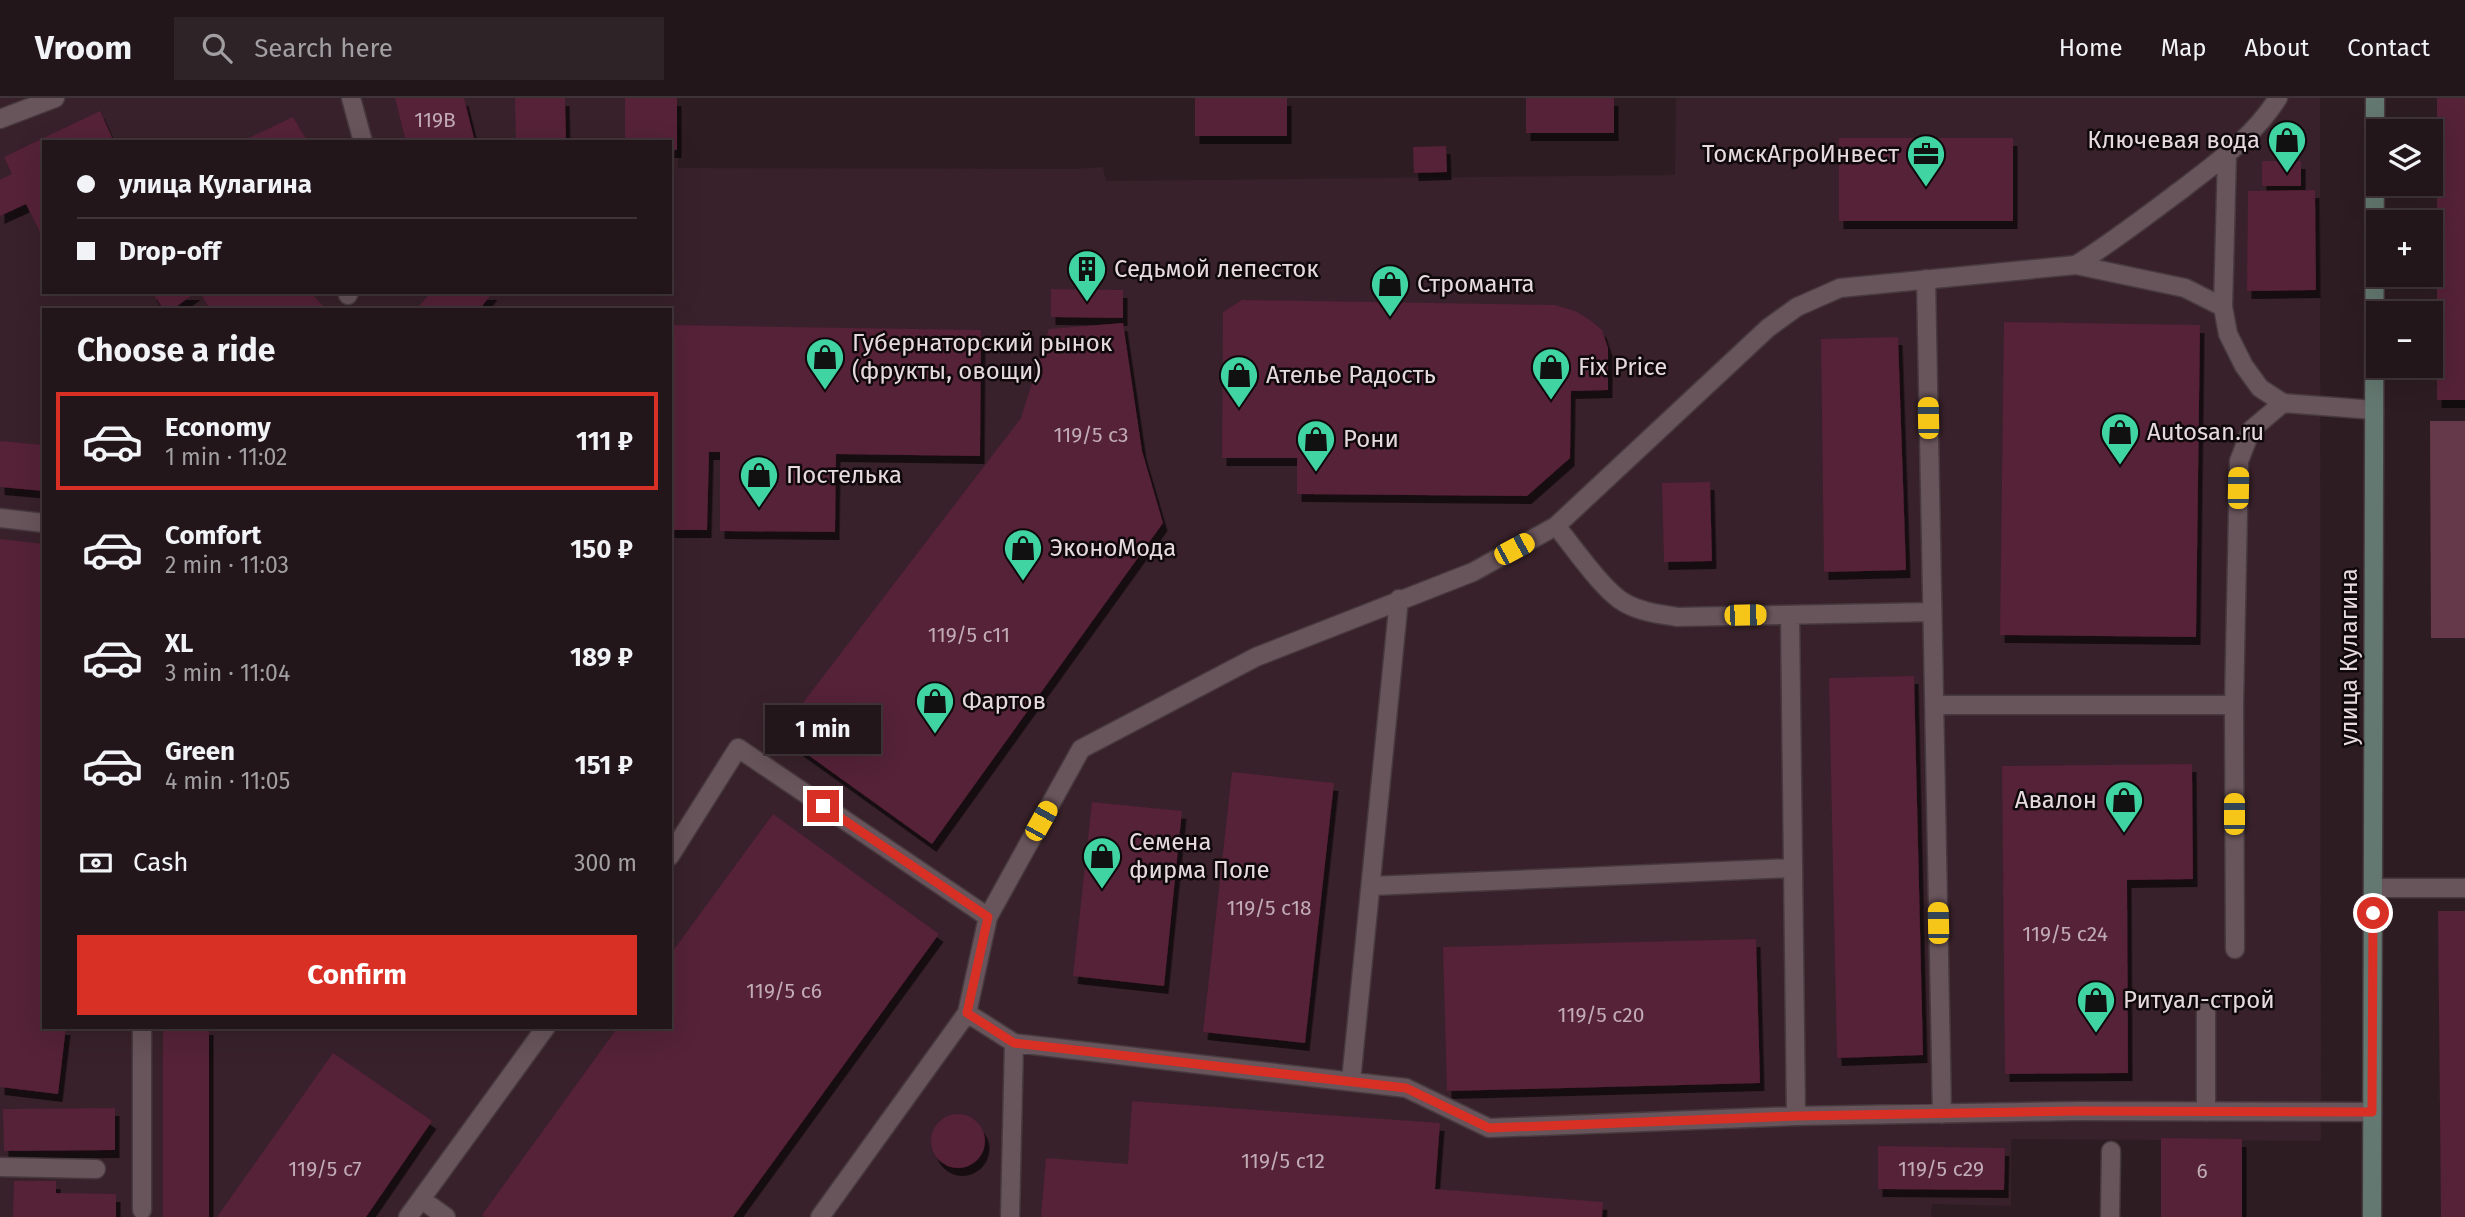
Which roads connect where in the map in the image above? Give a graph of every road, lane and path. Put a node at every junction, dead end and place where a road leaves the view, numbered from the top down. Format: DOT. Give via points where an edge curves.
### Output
graph roads {
  1 [pos="55,98"];
  2 [pos="351,98"];
  3 [pos="2278,98"];
  4 [pos="2375,98"];
  5 [pos="0,119"];
  6 [pos="362,140"];
  7 [pos="2227,154"];
  8 [pos="2076,265"];
  9 [pos="1926,279"];
  10 [pos="2224,307"];
  11 [pos="2283,403"];
  12 [pos="2374,410"];
  13 [pos="0,518"];
  14 [pos="42,523"];
  15 [pos="1556,526"];
  16 [pos="1399,599"];
  17 [pos="1932,612"];
  18 [pos="1790,614"];
  19 [pos="1934,705"];
  20 [pos="2234,705"];
  21 [pos="672,853"];
  22 [pos="1793,868"];
  23 [pos="1371,886"];
  24 [pos="2373,888"];
  25 [pos="2465,888"];
  26 [pos="988,917"];
  27 [pos="2235,949"];
  28 [pos="2206,1010"];
  29 [pos="967,1013"];
  30 [pos="142,1029"];
  31 [pos="545,1029"];
  32 [pos="1014,1043"];
  33 [pos="1351,1080"];
  34 [pos="2206,1112"];
  35 [pos="2372,1112"];
  36 [pos="1942,1114"];
  37 [pos="1796,1116"];
  38 [pos="2110,1151"];
  39 [pos="0,1167"];
  40 [pos="96,1168"];
  41 [pos="421,1199"];
  42 [pos="142,1210"];
  43 [pos="408,1217"];
  44 [pos="446,1217"];
  45 [pos="820,1217"];
  46 [pos="1010,1217"];
  47 [pos="2110,1217"];
  48 [pos="2372,1217"];
  1 -- 5 [label="lane"];
  2 -- 6 [label="lane"];
  3 -- 7 [label="lane" via="2263,122"];
  4 -- 12 [label="street, улица Кулагина"];
  7 -- 8 [label="lane" via="2123,235"];
  7 -- 10 [label="lane"];
  8 -- 9 [label="lane"];
  8 -- 10 [label="lane" via="2185,288"];
  9 -- 15 [label="lane" via="1840,288 1797,307 1768,328"];
  9 -- 17 [label="lane"];
  10 -- 11 [label="lane" via="2228,334 2244,366 2260,388"];
  11 -- 12 [label="lane"];
  11 -- 20 [label="lane" via="2251,430 2239,461"];
  12 -- 24 [label="street, улица Кулагина"];
  13 -- 14 [label="lane"];
  15 -- 16 [label="lane" via="1473,572"];
  15 -- 18 [label="lane" via="1605,585 1623,602 1648,613 1677,617"];
  16 -- 23 [label="lane"];
  16 -- 26 [label="lane" via="1256,657 1081,749"];
  17 -- 18 [label="lane"];
  17 -- 19 [label="lane"];
  18 -- 22 [label="lane"];
  19 -- 20 [label="lane"];
  19 -- 36 [label="lane"];
  20 -- 27 [label="lane"];
  21 -- 26 [label="lane" via="738,748"];
  22 -- 23 [label="lane"];
  22 -- 37 [label="lane"];
  23 -- 33 [label="lane"];
  24 -- 25 [label="lane"];
  24 -- 35 [label="street, улица Кулагина"];
  26 -- 29 [label="lane"];
  28 -- 34 [label="lane"];
  29 -- 32 [label="lane"];
  29 -- 45 [label="lane"];
  30 -- 42 [label="lane"];
  31 -- 41 [label="lane"];
  32 -- 33 [label="lane"];
  32 -- 46 [label="lane"];
  33 -- 37 [label="lane" via="1406,1088 1489,1128"];
  34 -- 35 [label="lane"];
  34 -- 36 [label="lane"];
  35 -- 48 [label="street, улица Кулагина"];
  36 -- 37 [label="lane"];
  38 -- 47 [label="lane"];
  39 -- 40 [label="lane"];
  41 -- 43 [label="lane"];
  41 -- 44 [label="lane"];
}
